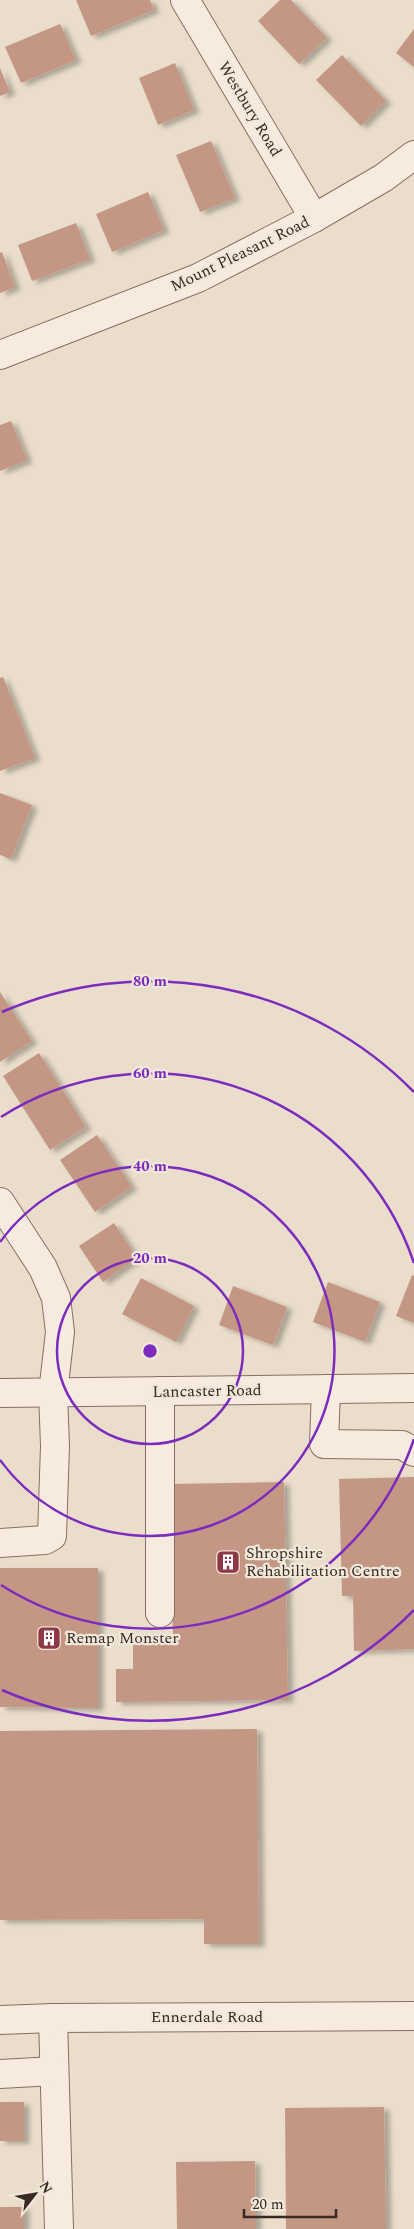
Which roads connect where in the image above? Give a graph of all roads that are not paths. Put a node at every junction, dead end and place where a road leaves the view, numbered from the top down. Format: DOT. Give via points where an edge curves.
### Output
graph roads {
  1 [pos="185,0"];
  2 [pos="414,155"];
  3 [pos="314,218"];
  4 [pos="0,355"];
  5 [pos="0,1202"];
  6 [pos="414,1388"];
  7 [pos="326,1389"];
  8 [pos="160,1391"];
  9 [pos="0,1392"];
  10 [pos="53,1393"];
  11 [pos="414,1452"];
  12 [pos="0,1543"];
  13 [pos="160,1613"];
  14 [pos="414,2016"];
  15 [pos="53,2018"];
  16 [pos="0,2020"];
  17 [pos="54,2071"];
  18 [pos="0,2074"];
  19 [pos="59,2229"];
  1 -- 3 [label="street, Westbury Road"];
  2 -- 3 [label="street, Mount Pleasant Road"];
  3 -- 4 [label="street, Mount Pleasant Road" via="198,278"];
  5 -- 10 [label="street" via="43,1268 56,1298 60,1332"];
  6 -- 7 [label="street, Lancaster Road"];
  7 -- 8 [label="street, Lancaster Road"];
  7 -- 11 [label="street" via="324,1444 402,1445"];
  8 -- 10 [label="street, Lancaster Road"];
  8 -- 13 [label="street" via="170,1454"];
  9 -- 10 [label="street, Lancaster Road"];
  10 -- 12 [label="street" via="52,1536 46,1540"];
  14 -- 15 [label="street, Ennerdale Road"];
  15 -- 16 [label="street, Ennerdale Road"];
  15 -- 17 [label="street"];
  17 -- 18 [label="street"];
  17 -- 19 [label="street"];
}
